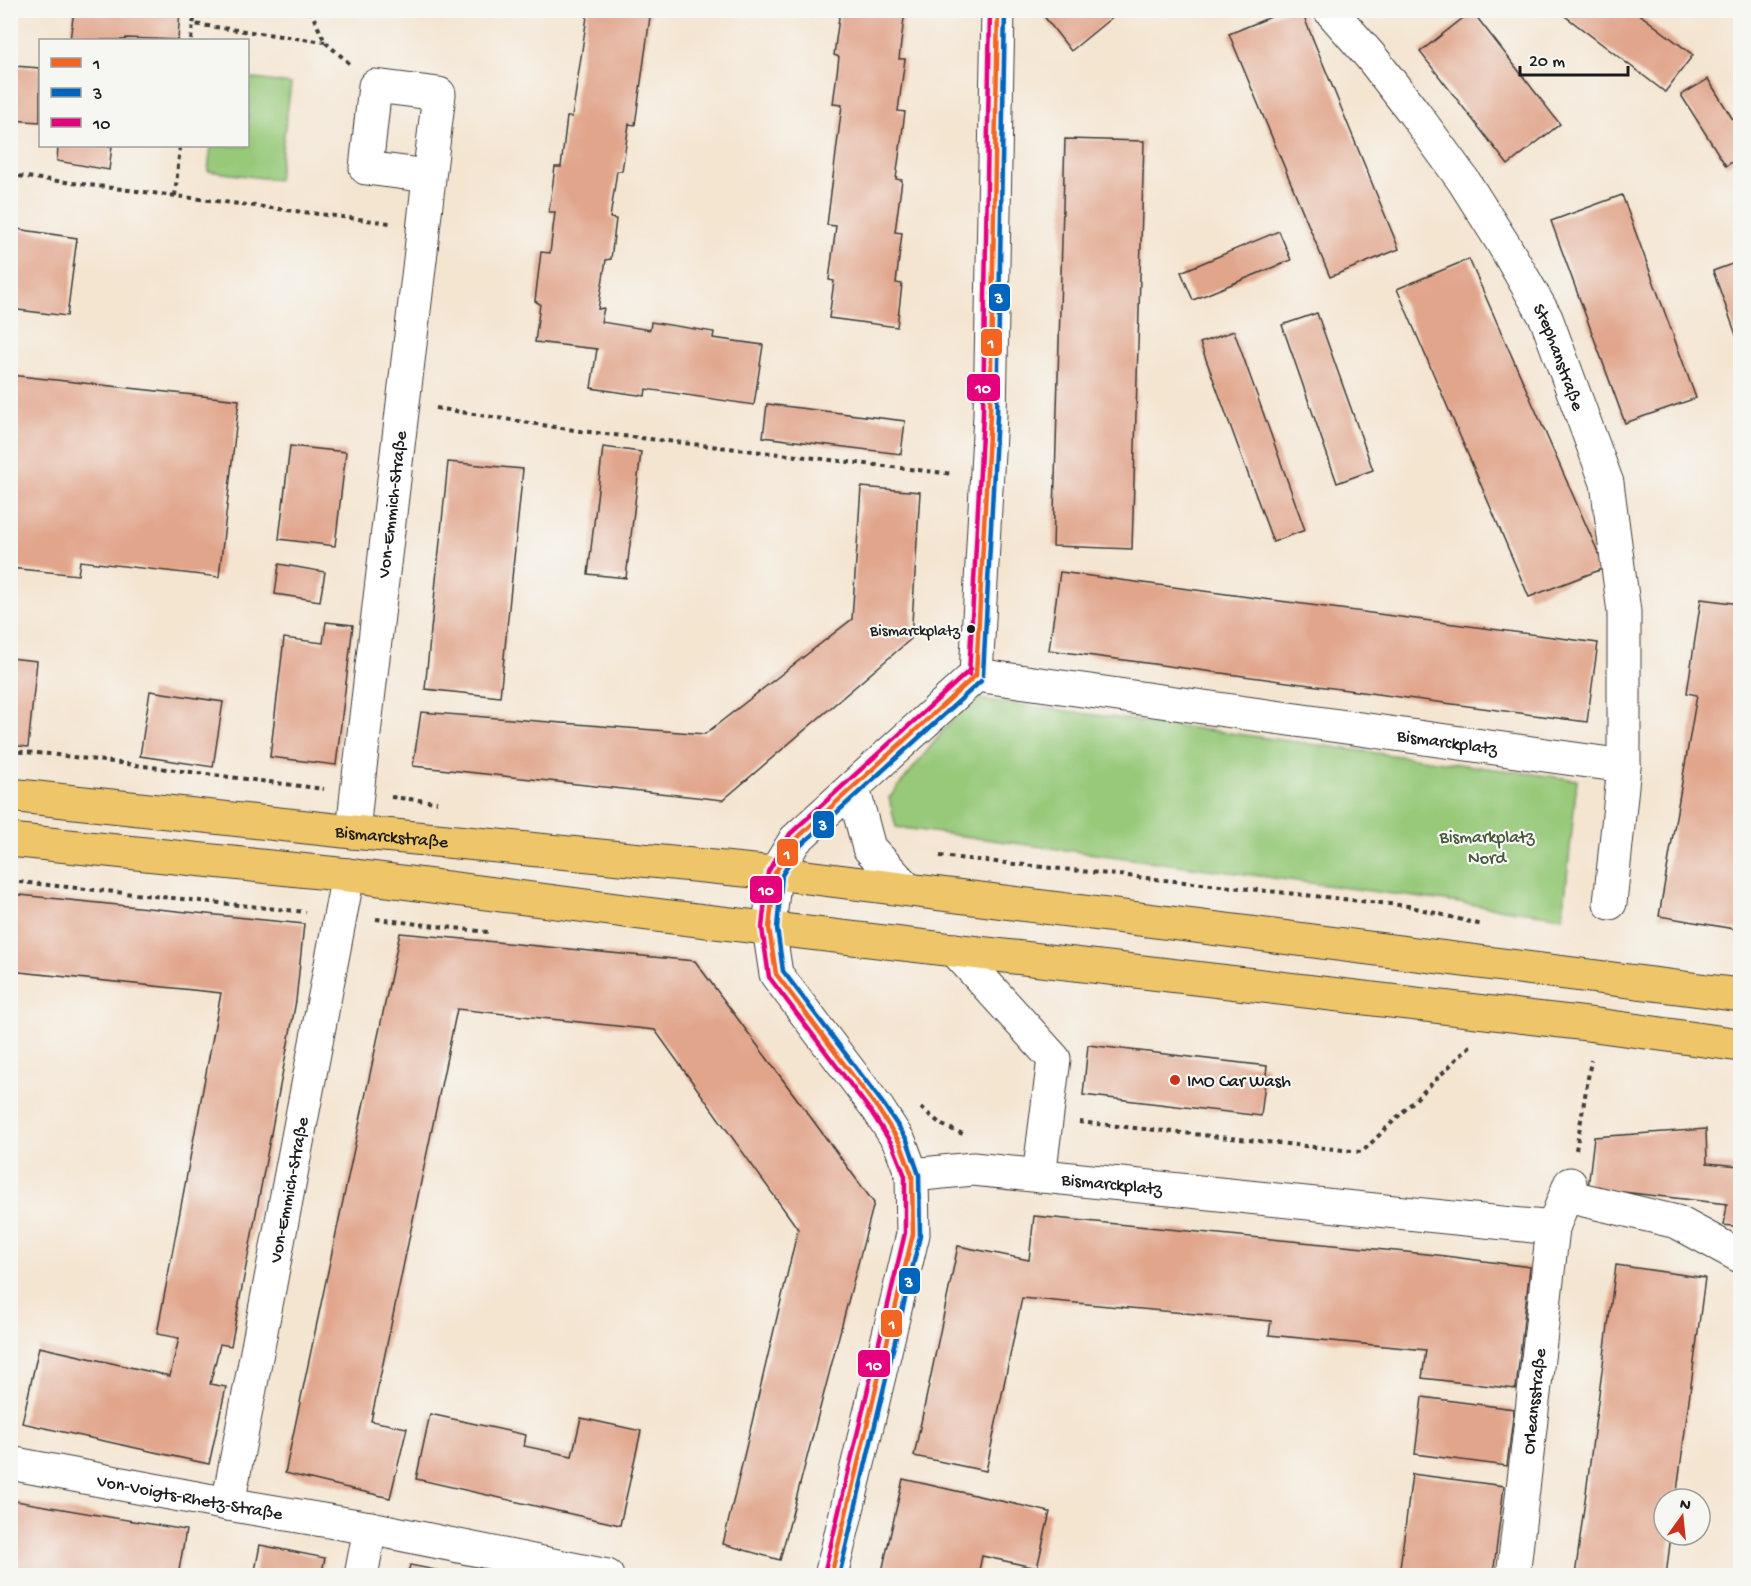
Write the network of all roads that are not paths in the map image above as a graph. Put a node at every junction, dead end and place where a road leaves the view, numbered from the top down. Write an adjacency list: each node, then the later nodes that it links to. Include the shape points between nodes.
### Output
1 (998, 10): 4 (street, via 990,415)
2 (1330, 10): 5 (street, Stephanstraße, via 1371,57 1463,180 1546,318 1607,483 1624,612)
3 (429, 176): 3 (street, Von-Emmich-Straße, via 439,94 375,86 366,168); 8 (street, Von-Emmich-Straße)
4 (976, 675): 5 (street, Bismarckplatz); 6 (street)
5 (1624, 766): 13 (street)
6 (854, 788): 10 (street, via 795,840); 12 (street, via 869,848)
7 (10, 795): 8 (main road, Bismarckstraße)
8 (353, 832): 10 (main road, Bismarckstraße)
9 (10, 840): 11 (main road)
10 (775, 873): 12 (main road); 14 (street)
11 (348, 875): 14 (main road); 23 (street, Von-Emmich-Straße)
12 (907, 889): 16 (main road)
13 (1611, 903)
14 (769, 928): 15 (main road); 18 (street, via 776,974 878,1109 900,1143)
15 (955, 950): 17 (main road, via 1594,1038); 19 (street, via 1054,1059)
16 (1740, 995)
17 (1740, 1045)
18 (912, 1175): 19 (street, Bismarckplatz, via 973,1169); 27 (street, via 913,1234)
19 (1039, 1176): 20 (street, Bismarckplatz)
20 (1553, 1228): 21 (street, via 1569,1190 1677,1222); 28 (street, Orleansstraße)
21 (1740, 1256)
22 (10, 1463): 23 (street, Von-Voigts-Rhetz-Straße)
23 (228, 1504): 24 (street, Von-Voigts-Rhetz-Straße)
24 (370, 1528): 25 (street); 26 (street, Von-Voigts-Rhetz-Straße)
25 (361, 1575)
26 (607, 1575)
27 (831, 1575)
28 (1513, 1575)

